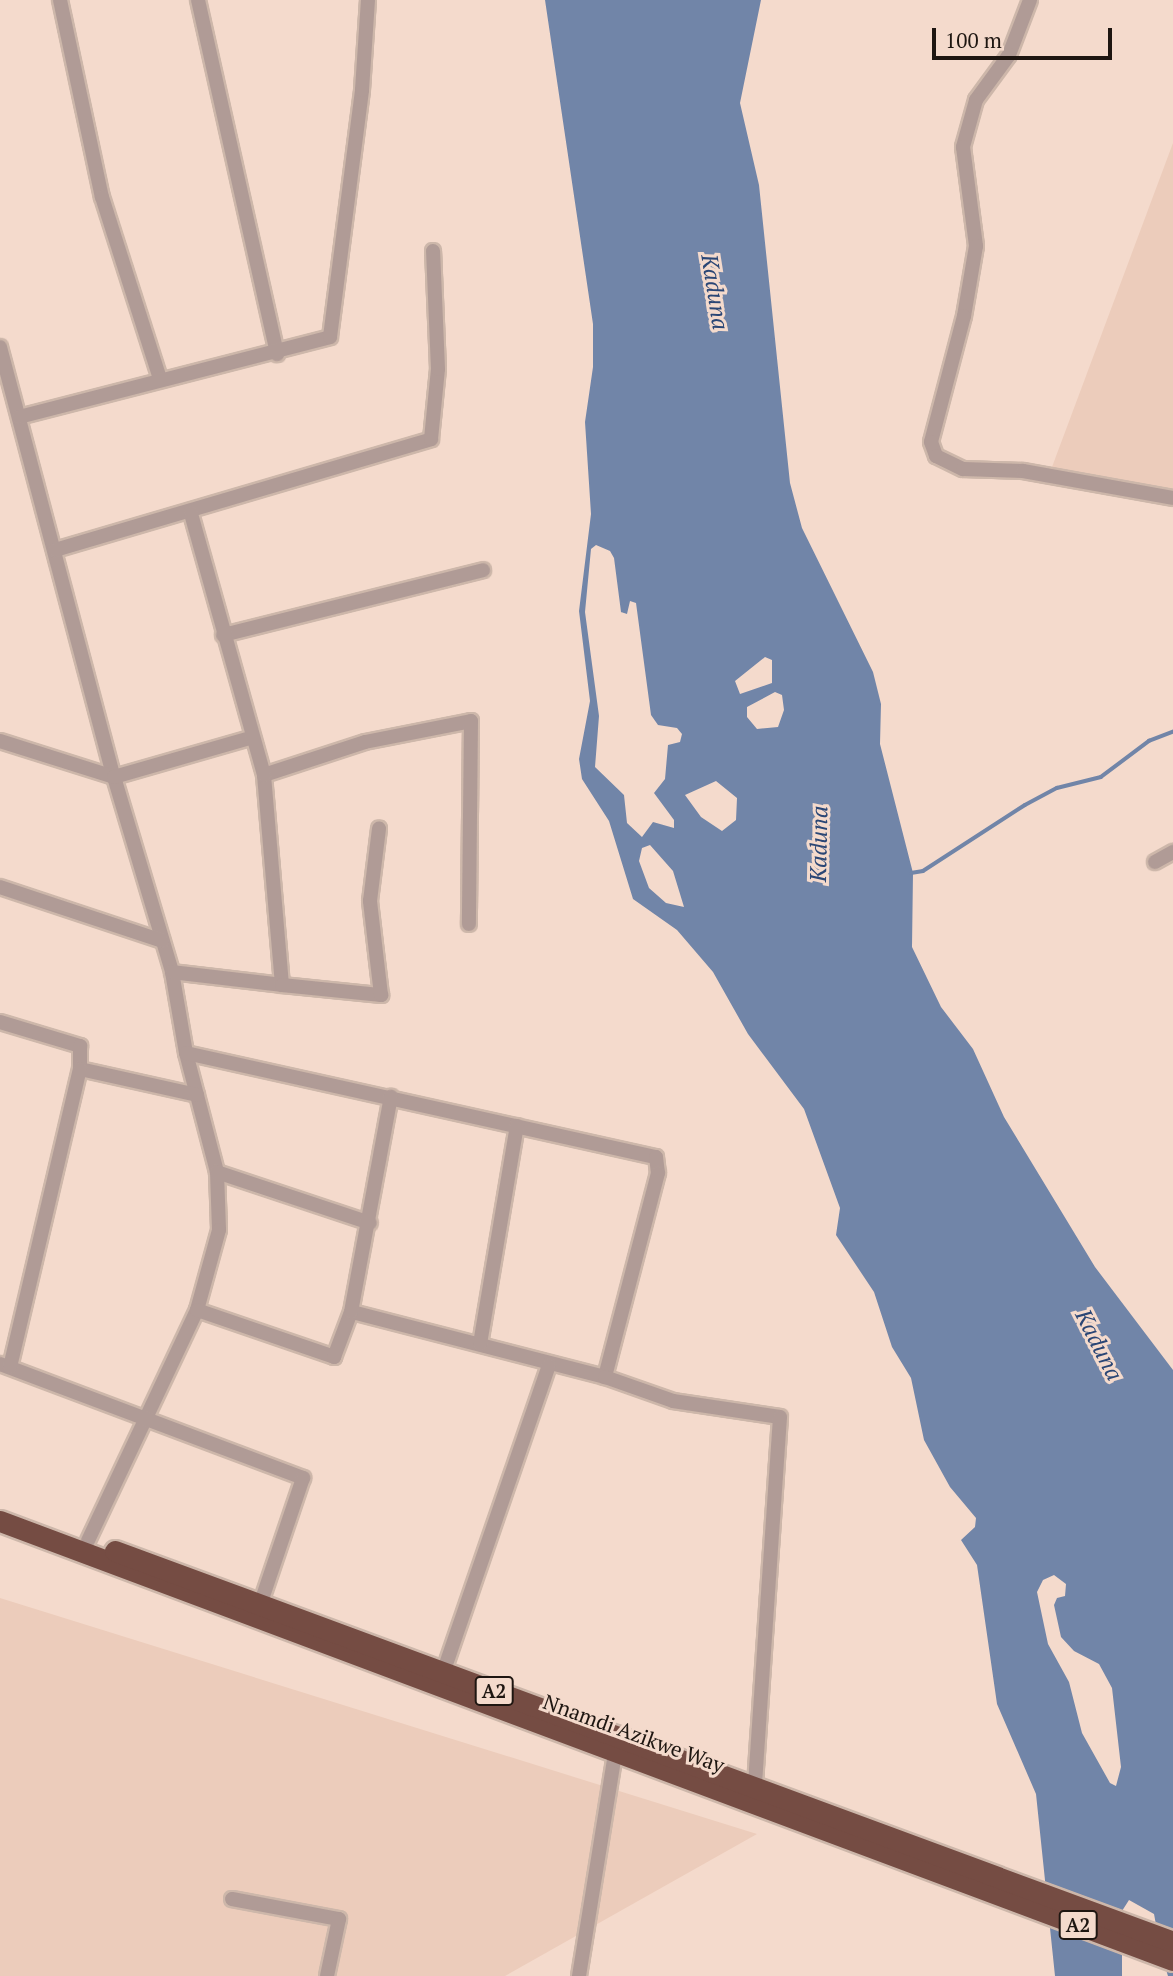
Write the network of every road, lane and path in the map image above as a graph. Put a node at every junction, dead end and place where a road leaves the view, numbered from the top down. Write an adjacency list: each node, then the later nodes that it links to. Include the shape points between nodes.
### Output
1 (60, 0): 8 (street, via 102,197)
2 (198, 0): 7 (street)
3 (368, 0): 7 (street, via 335,321 330,337)
4 (1030, 0): 10 (street, via 1009,54 976,100 963,147 976,246 964,316 931,442 936,456 962,469 1023,471)
5 (433, 251): 11 (street, via 439,369 432,439)
6 (0, 347): 9 (street)
7 (277, 354): 8 (street)
8 (160, 379): 9 (street)
9 (19, 417): 12 (street)
10 (1173, 498)
11 (191, 513): 12 (street); 14 (street)
12 (55, 550): 18 (street)
13 (483, 570): 14 (street)
14 (223, 635): 15 (street)
15 (250, 738): 17 (street); 18 (street)
16 (0, 741): 18 (street)
17 (264, 775): 23 (street, via 365,742 471,721); 26 (street)
18 (114, 777): 24 (street)
19 (379, 830): 26 (street, via 370,901 381,995)
20 (1173, 852): 21 (street)
21 (1155, 862)
22 (0, 887): 24 (street)
23 (469, 924)
24 (162, 940): 25 (street)
25 (172, 972): 26 (street); 28 (street)
26 (282, 985)
27 (0, 1022): 29 (street, via 80,1046)
28 (186, 1053): 30 (street); 31 (street)
29 (80, 1069): 30 (street); 38 (street)
30 (197, 1095): 33 (street)
31 (391, 1097): 32 (street); 34 (street)
32 (517, 1126): 37 (street); 40 (street, via 656,1157 658,1173)
33 (217, 1172): 34 (street); 35 (street, via 219,1230)
34 (370, 1223): 36 (street)
35 (197, 1310): 36 (street, via 334,1357); 41 (street)
36 (351, 1312): 37 (street)
37 (480, 1345): 39 (street)
38 (5, 1365): 41 (street)
39 (549, 1366): 40 (street); 46 (street)
40 (605, 1377): 48 (street, via 673,1401 780,1417)
41 (144, 1417): 44 (street); 45 (street, via 303,1478)
42 (0, 1508): 44 (highway, Nnamdi Azikwe Way / A2)
43 (0, 1521): 47 (highway, Nnamdi Azikwe Way / A2)
44 (88, 1541): 45 (highway, Nnamdi Azikwe Way / A2)
45 (261, 1602): 46 (highway, Nnamdi Azikwe Way / A2)
46 (443, 1673): 48 (highway, Nnamdi Azikwe Way / A2)
47 (615, 1753): 49 (highway, Nnamdi Azikwe Way / A2); 54 (street)
48 (755, 1786): 49 (highway, Nnamdi Azikwe Way / A2)
49 (986, 1881): 51 (highway, Nnamdi Azikwe Way / A2); 52 (highway, Nnamdi Azikwe Way / A2)
50 (232, 1899): 53 (street, via 339,1919)
51 (1173, 1942)
52 (1173, 1960)
53 (327, 1976)
54 (579, 1976)

